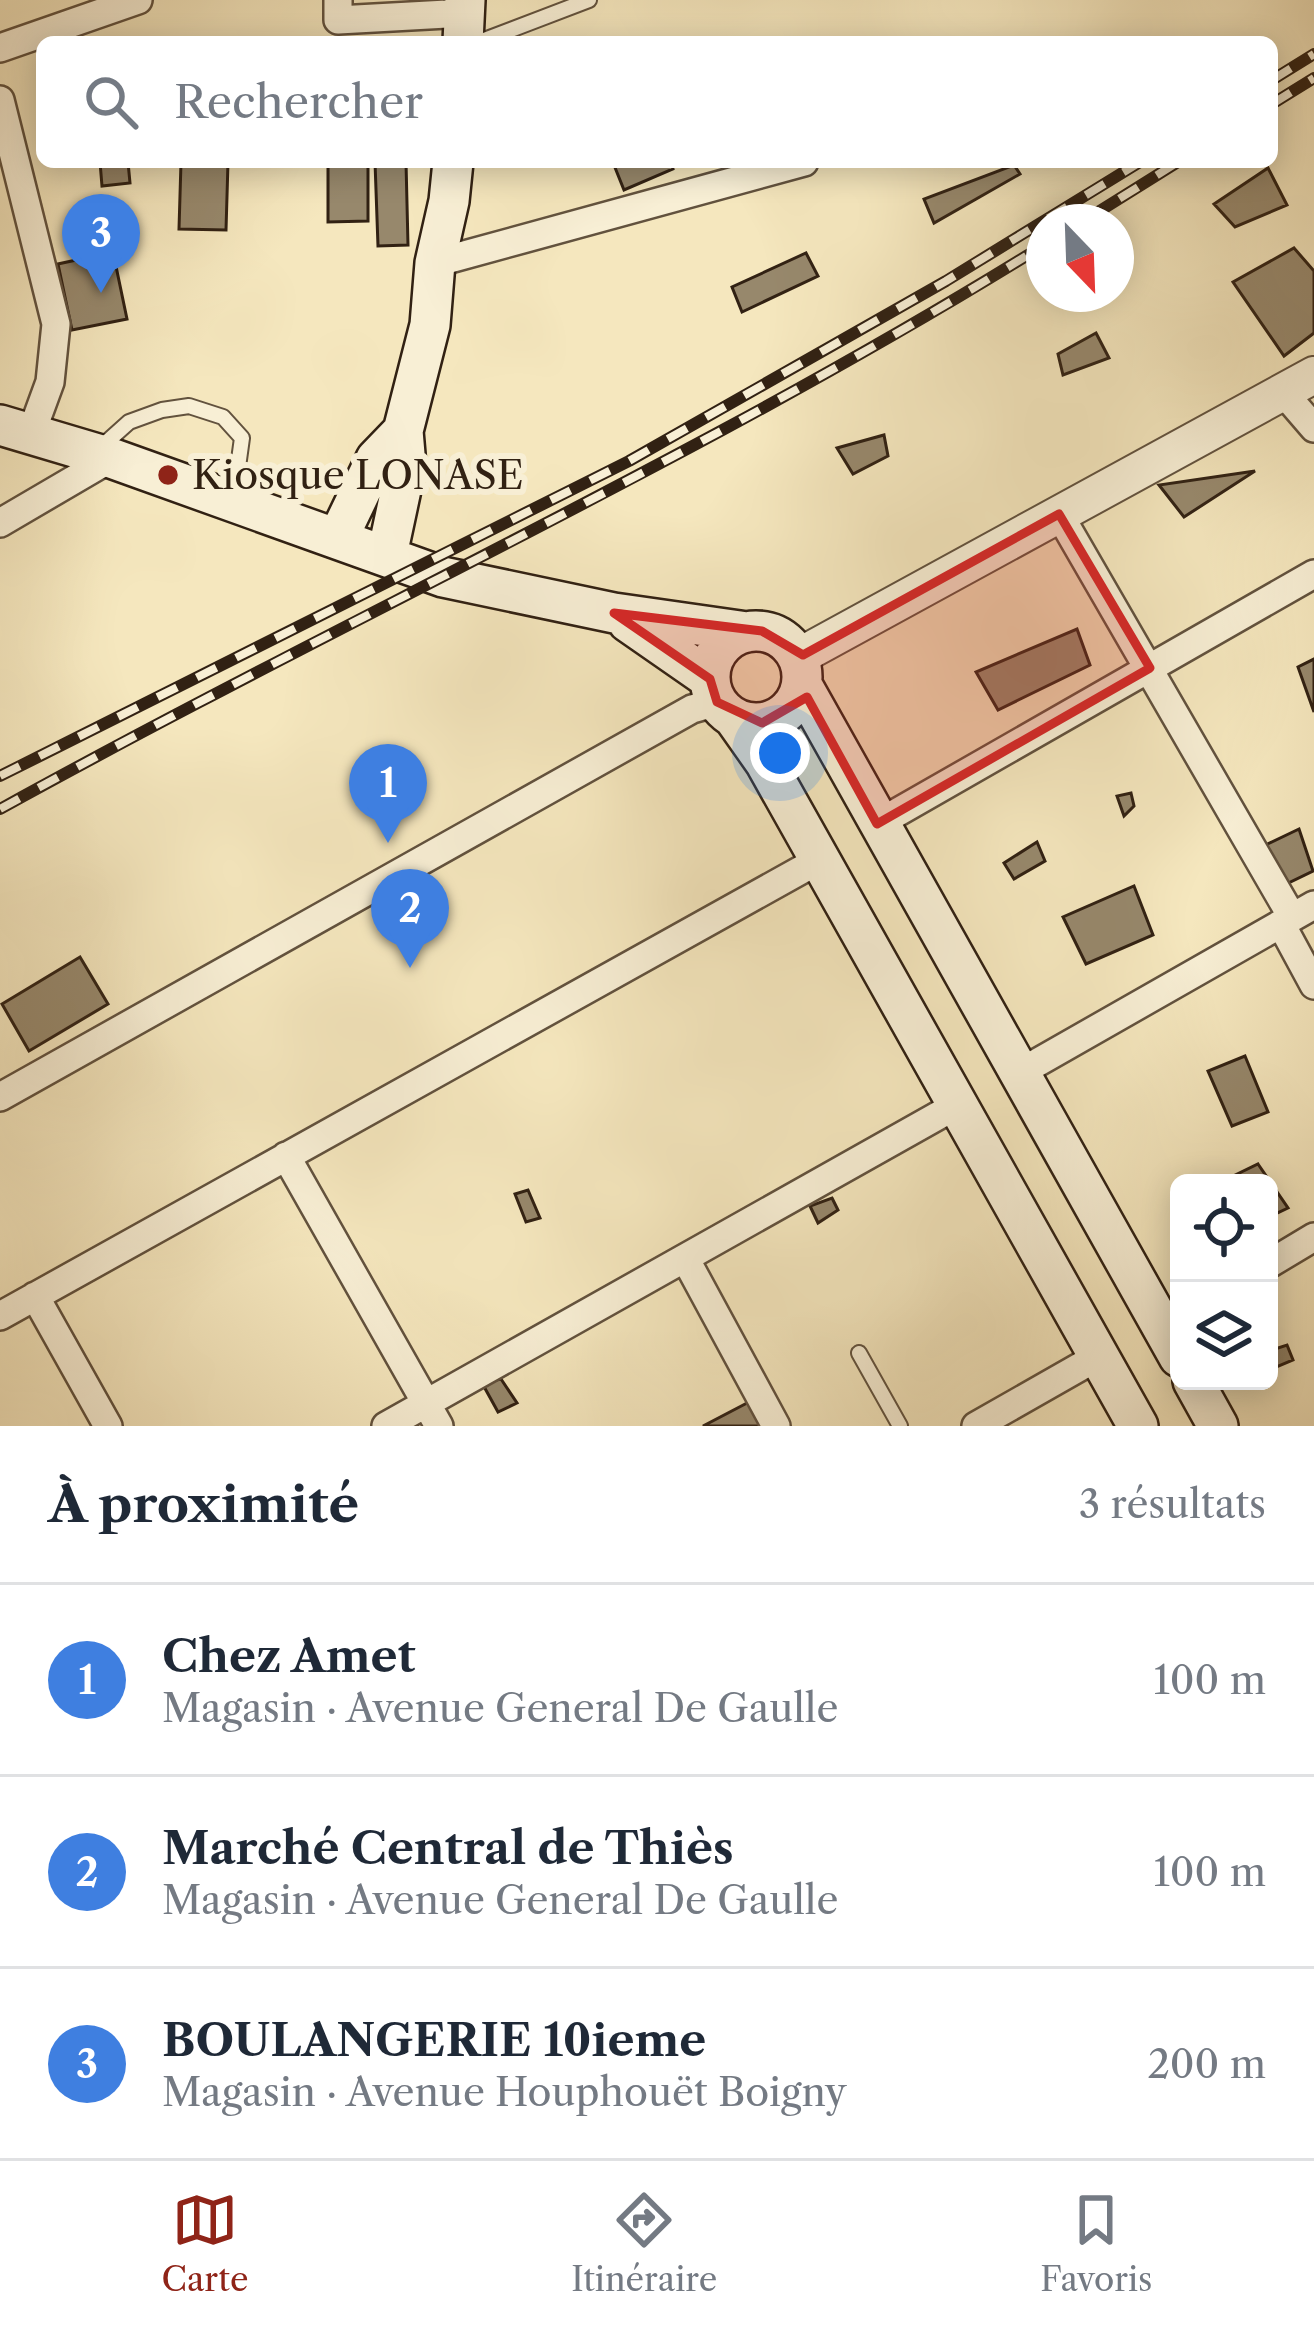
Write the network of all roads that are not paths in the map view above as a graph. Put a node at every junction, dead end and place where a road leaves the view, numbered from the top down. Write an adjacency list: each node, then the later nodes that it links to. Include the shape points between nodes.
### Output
1 (138, 0): 5 (street)
2 (338, 0): 4 (street, via 338,20)
3 (589, 0): 4 (lane)
4 (468, 24)
5 (0, 48)
6 (0, 100): 7 (street)
7 (6, 148): 13 (street, via 56,325 50,382)
8 (452, 168): 10 (main road)
9 (782, 168): 10 (street)
10 (435, 263): 14 (main road, via 430,325)
11 (1299, 384): 12 (street); 17 (street)
12 (1314, 428)
13 (16, 429): 15 (main road)
14 (403, 431): 19 (main road, via 376,459); 20 (main road, via 406,466)
15 (103, 455): 16 (main road); 16 (lane, via 129,422 162,410 189,406 223,417 242,438); 18 (street)
16 (233, 501): 19 (main road)
17 (1059, 514): 24 (street); 25 (street)
18 (0, 523)
19 (338, 538): 20 (main road)
20 (387, 555): 22 (main road, via 442,577)
21 (1314, 574): 24 (street)
22 (614, 613): 23 (main road); 26 (main road)
23 (746, 632): 25 (main road, via 776,636); 26 (main road, via 716,654)
24 (1150, 668): 27 (street); 29 (street)
25 (800, 671): 26 (main road, via 788,710 776,719 748,722); 27 (main road)
26 (720, 700): 28 (main road); 32 (street)
27 (877, 824): 31 (main road)
28 (820, 860): 33 (main road); 34 (street)
29 (1296, 915): 30 (street); 31 (street)
30 (1314, 985)
31 (1018, 1073): 40 (main road)
32 (0, 1097)
33 (957, 1105): 36 (street); 42 (main road)
34 (286, 1156): 38 (street); 44 (street)
35 (1314, 1237): 37 (street)
36 (685, 1258): 44 (street); 47 (street)
37 (1278, 1259)
38 (35, 1297): 39 (street); 45 (street)
39 (0, 1316)
40 (1170, 1329)
41 (859, 1353): 48 (lane)
42 (1099, 1356): 49 (street); 50 (main road)
43 (1197, 1390): 51 (main road)
44 (432, 1415): 46 (street)
45 (107, 1426)
46 (386, 1426)
47 (776, 1426)
48 (900, 1426)
49 (976, 1426)
50 (1138, 1426)
51 (1218, 1426)

